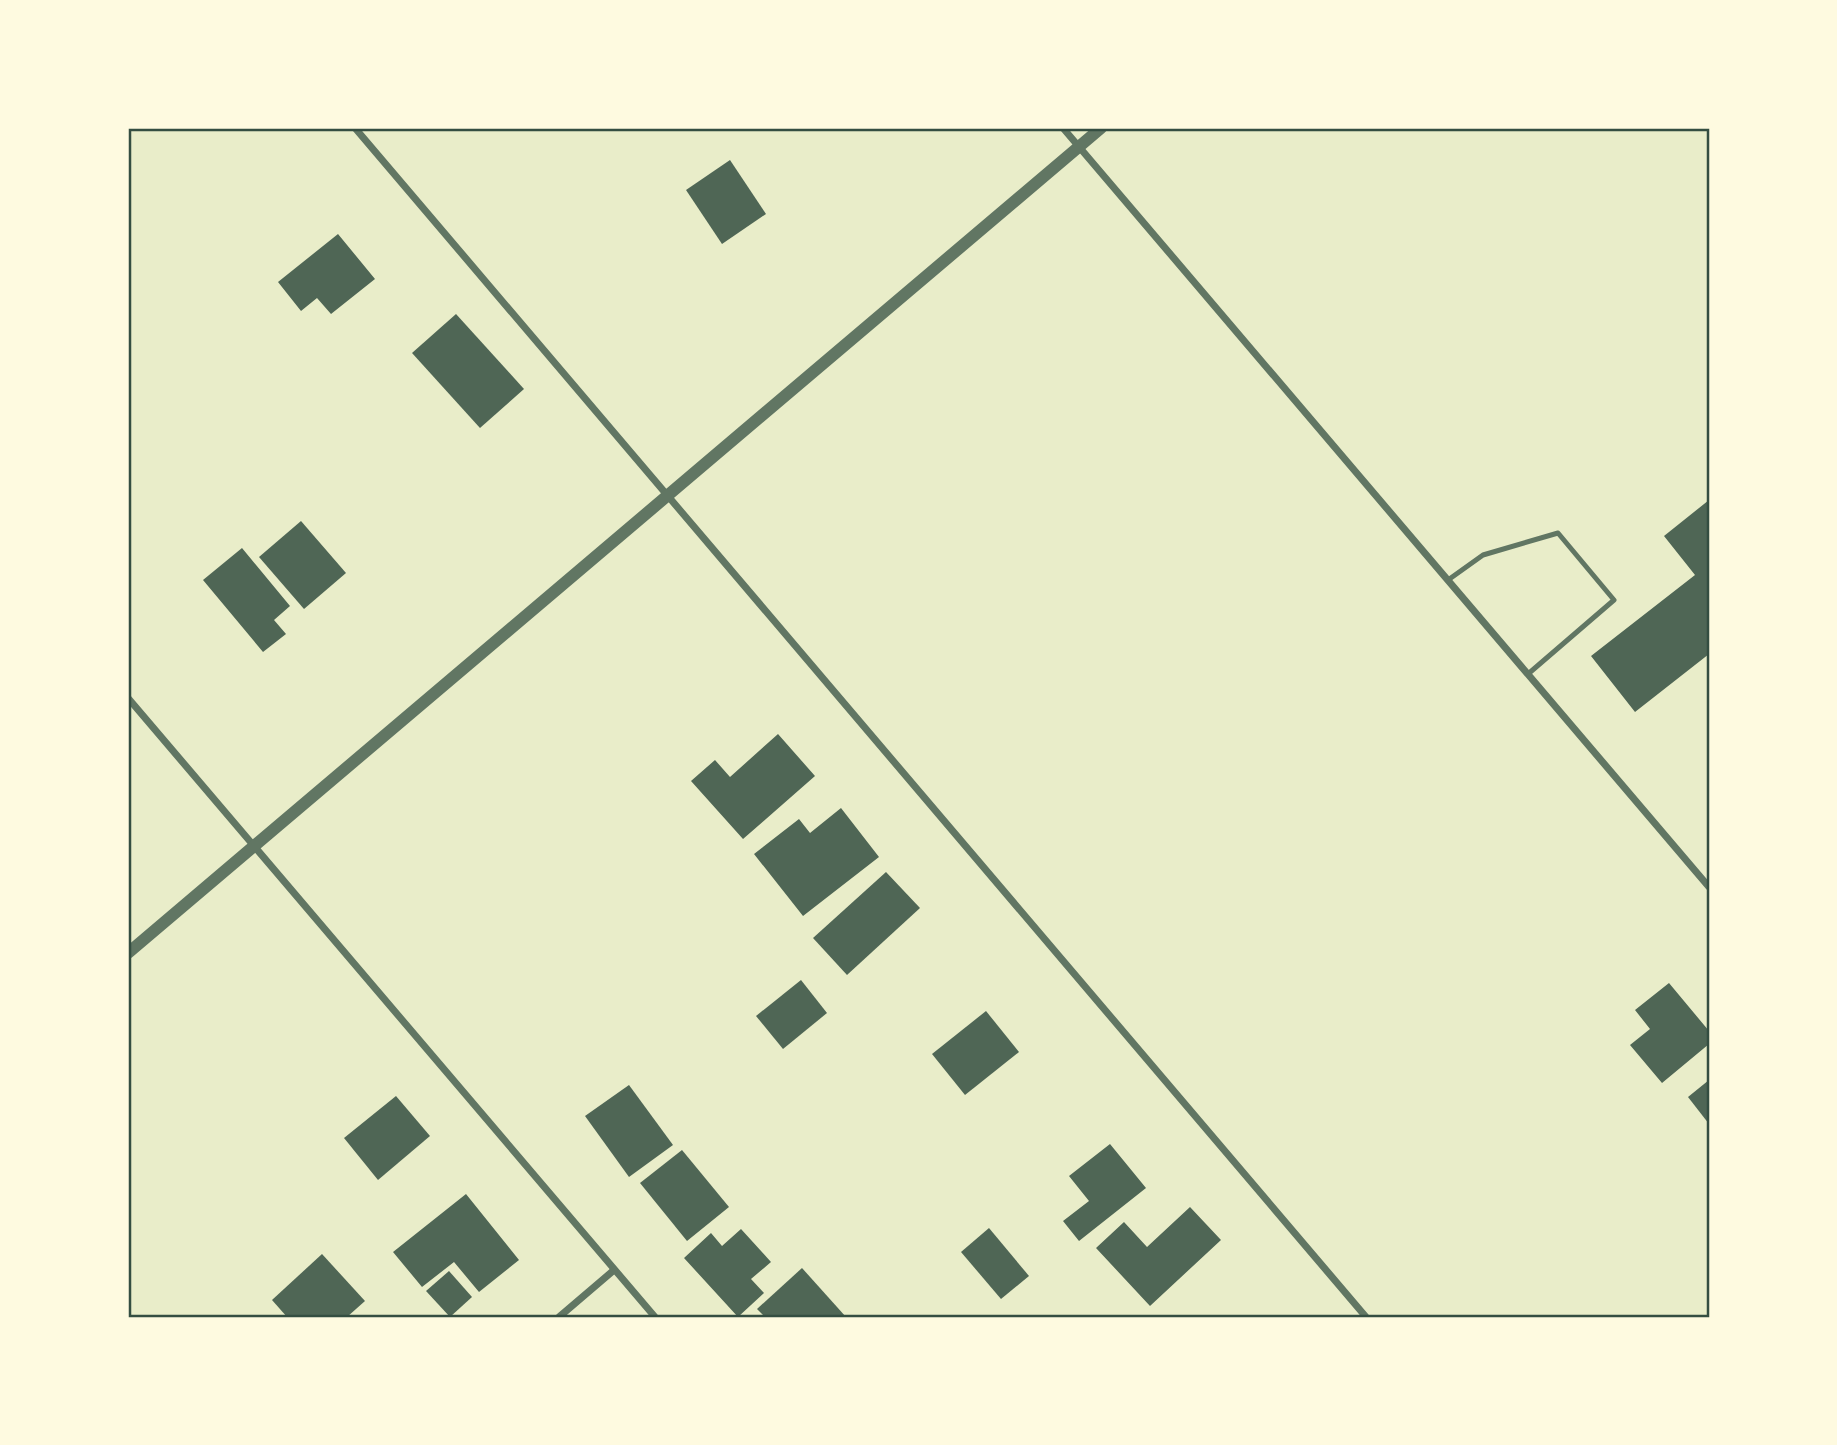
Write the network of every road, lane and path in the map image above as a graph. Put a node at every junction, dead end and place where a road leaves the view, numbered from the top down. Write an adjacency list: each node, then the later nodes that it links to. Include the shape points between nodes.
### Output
1 (355, 128): 5 (street)
2 (1063, 128): 4 (street)
3 (1101, 128): 4 (street)
4 (1079, 146): 5 (street); 6 (street)
5 (667, 495): 9 (street); 15 (street)
6 (1448, 580): 7 (street); 7 (lane, via 1483,555 1558,533 1614,600)
7 (1528, 674): 10 (street)
8 (128, 698): 9 (street)
9 (254, 846): 11 (street); 12 (street)
10 (1709, 887)
11 (128, 953)
12 (614, 1270): 13 (street); 14 (street)
13 (559, 1317)
14 (655, 1317)
15 (1366, 1317)

